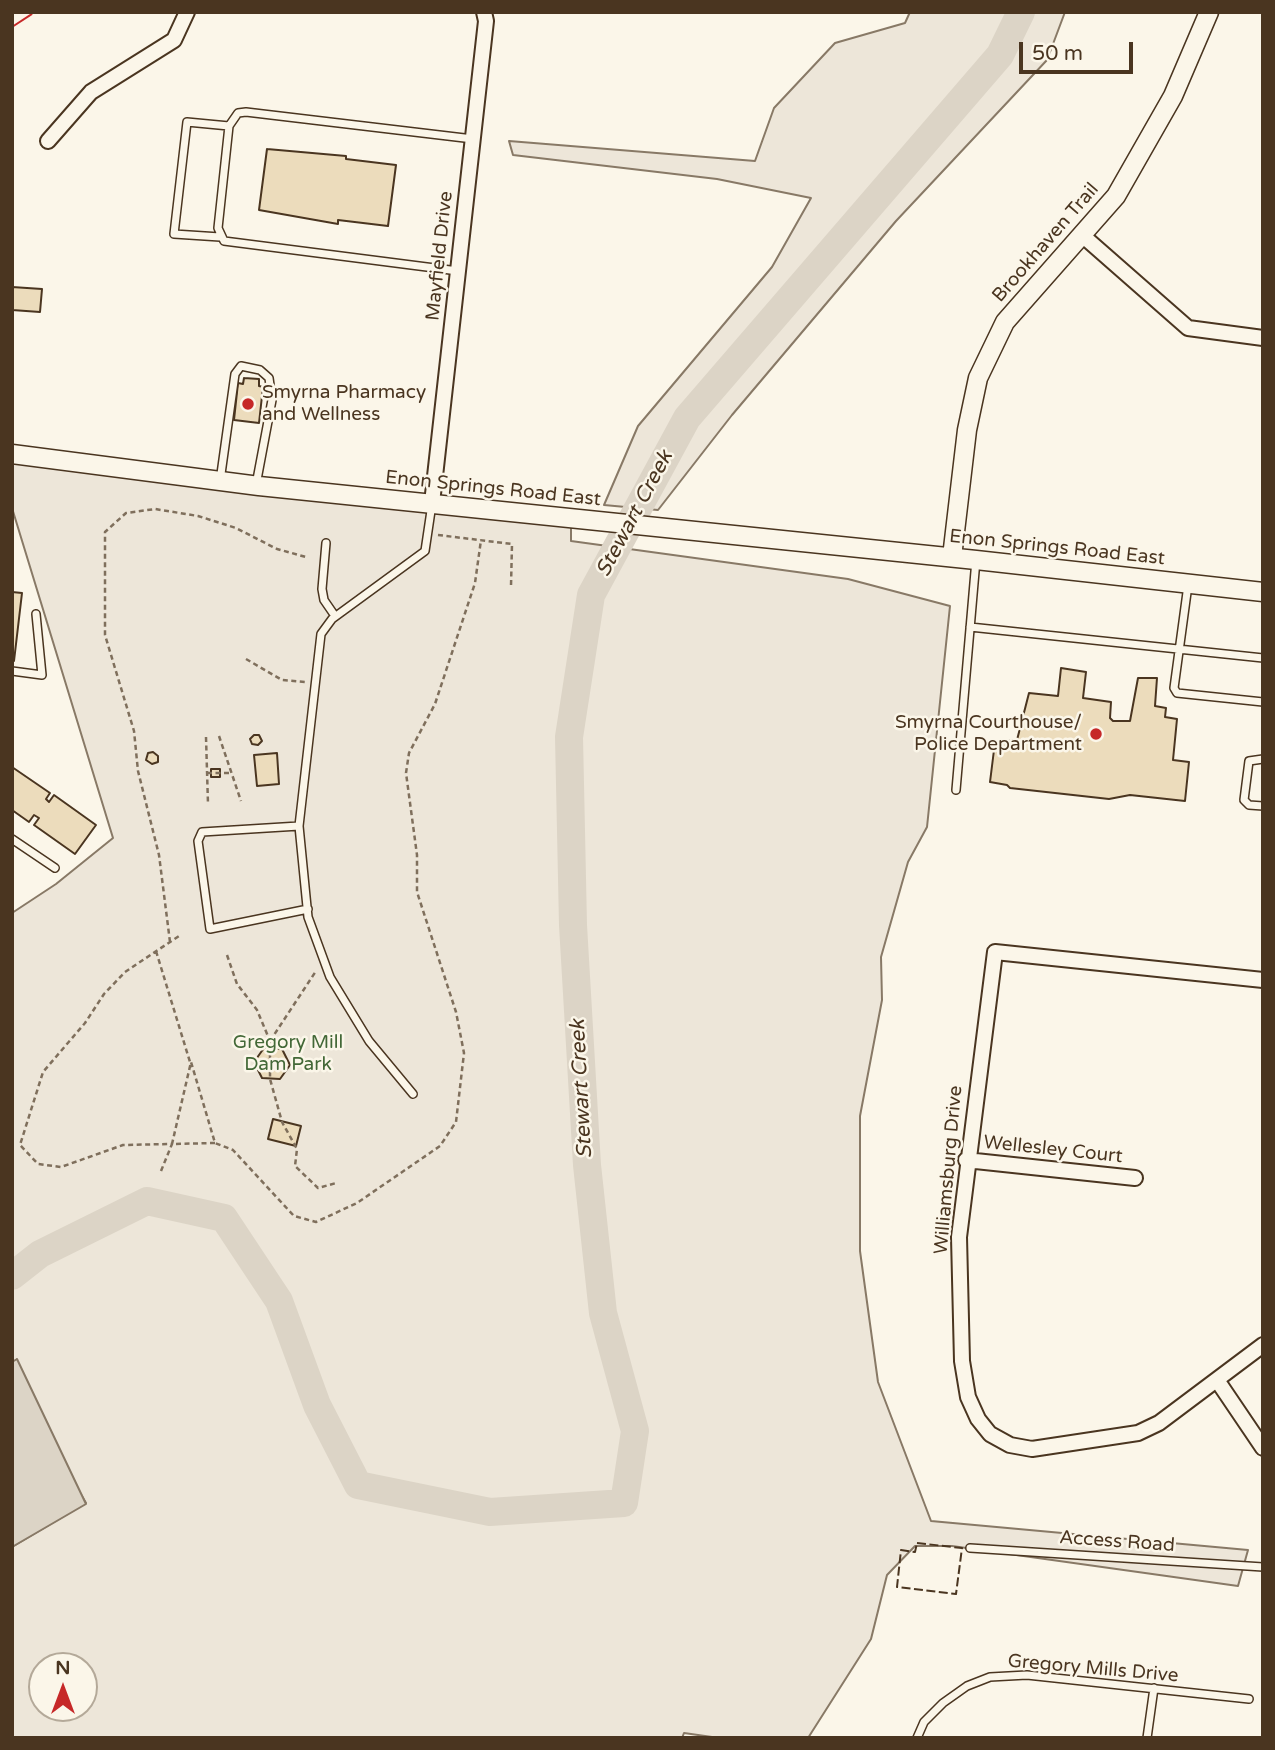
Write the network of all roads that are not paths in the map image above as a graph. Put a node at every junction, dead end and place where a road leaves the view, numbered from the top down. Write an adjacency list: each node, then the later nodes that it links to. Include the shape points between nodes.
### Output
1 (187, 12): 6 (street, via 174,40 91,92)
2 (484, 12): 5 (street, Mayfield Drive)
3 (1209, 12): 7 (street, Brookhaven Trail, via 1173,96 1116,196)
4 (229, 126): 5 (lane, via 238,113 246,112); 8 (lane); 8 (lane, via 187,122 174,234)
5 (473, 138): 9 (street, Mayfield Drive)
6 (48, 141)
7 (1082, 235): 10 (street, via 1188,328); 16 (street, Brookhaven Trail, via 1006,322 978,378)
8 (220, 237): 9 (lane, via 232,243)
9 (458, 271): 14 (street, Mayfield Drive)
10 (1263, 338)
11 (12, 454): 12 (street, Enon Springs Road East)
12 (220, 481): 13 (street, Enon Springs Road East); 13 (lane, via 235,374 241,366 260,370 269,378 272,400)
13 (256, 486): 14 (street, Enon Springs Road East)
14 (432, 503): 16 (street, Enon Springs Road East); 21 (lane, via 425,551)
15 (326, 543): 21 (lane, via 322,589)
16 (952, 557): 17 (street, Enon Springs Road East)
17 (976, 560): 18 (street, Enon Springs Road East); 22 (lane)
18 (1188, 584): 19 (street, Enon Springs Road East); 23 (lane)
19 (1263, 592)
20 (36, 614): 25 (lane, via 43,675)
21 (335, 616): 30 (lane, via 321,634)
22 (970, 627): 23 (lane); 28 (lane)
23 (1178, 649): 24 (lane); 26 (lane, via 1177,692)
24 (1263, 658)
25 (12, 671)
26 (1263, 702)
27 (1263, 759): 29 (lane, via 1249,761 1244,800)
28 (956, 790)
29 (1263, 806)
30 (299, 825): 33 (lane); 33 (lane, via 202,832 198,841 209,929)
31 (12, 839): 32 (lane)
32 (55, 868)
33 (308, 909): 35 (lane, via 330,977 369,1041)
34 (1263, 980): 36 (street, Williamsburg Drive, via 995,952)
35 (413, 1094)
36 (966, 1160): 37 (street, Wellesley Court); 39 (street, Williamsburg Drive, via 959,1237 962,1361 968,1397 990,1434 1010,1445 1032,1449 1138,1433)
37 (1135, 1178)
38 (1263, 1345): 39 (street, Williamsburg Drive)
39 (1217, 1380): 40 (street)
40 (1263, 1448)
41 (970, 1548): 42 (lane, Access Road)
42 (1263, 1567)
43 (1154, 1688): 44 (lane, Gregory Mills Drive); 45 (lane, Gregory Mills Drive, via 1027,1675 990,1677 943,1703 924,1722); 46 (lane)
44 (1249, 1699)
45 (917, 1738)
46 (1147, 1738)

